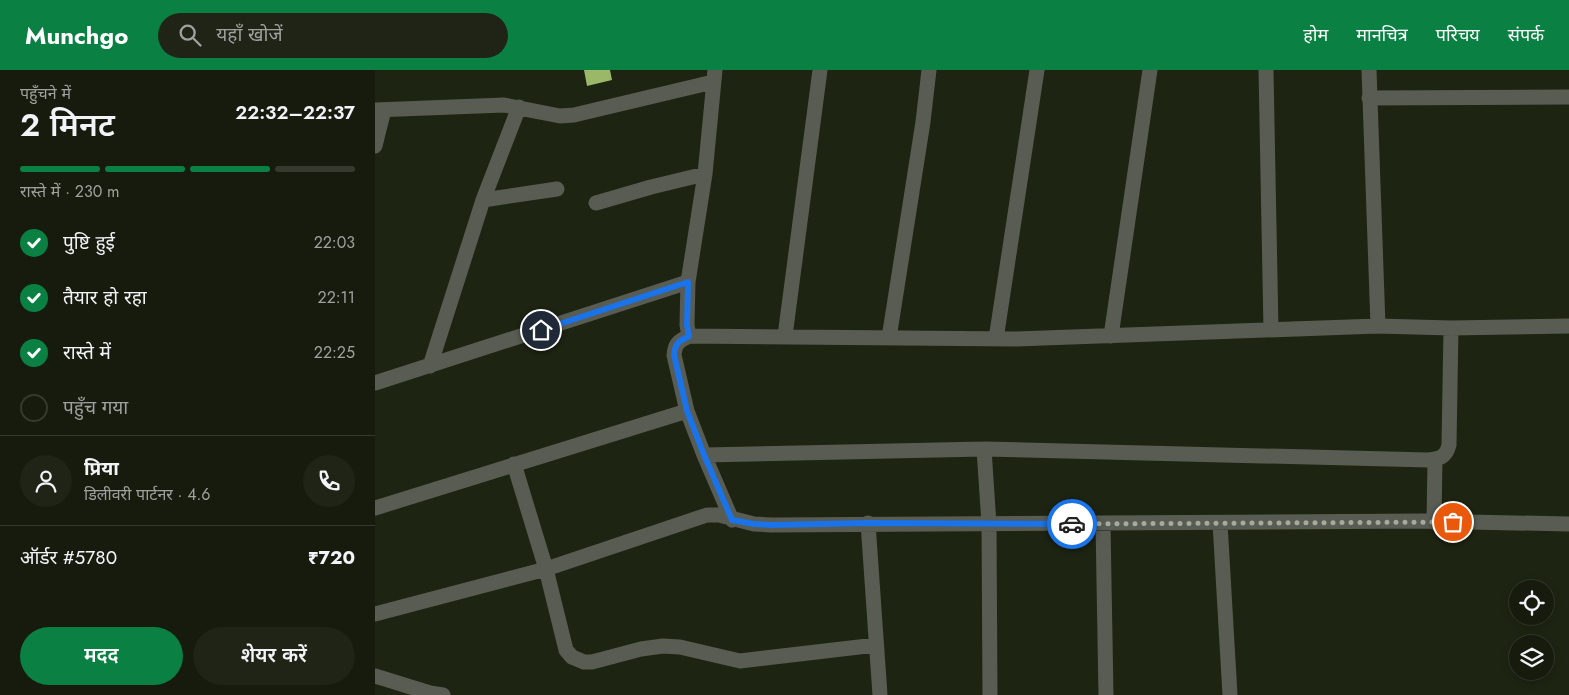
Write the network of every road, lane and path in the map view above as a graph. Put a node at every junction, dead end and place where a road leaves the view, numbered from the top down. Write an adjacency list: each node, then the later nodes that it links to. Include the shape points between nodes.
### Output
1 (820, 70): 23 (street)
2 (929, 70): 25 (street)
3 (1037, 70): 26 (street)
4 (1149, 70): 24 (street)
5 (1266, 70): 21 (street)
6 (1369, 70): 9 (street)
7 (714, 76): 10 (street, via 575,115 560,116); 13 (street)
8 (1569, 97): 9 (street)
9 (1369, 98): 18 (street)
10 (519, 108): 11 (street, via 478,105); 15 (street)
11 (380, 110): 12 (street)
12 (375, 146)
13 (705, 174): 16 (street); 17 (street)
14 (557, 189): 15 (street)
15 (483, 200): 27 (street)
16 (596, 203)
17 (688, 282): 22 (street); 27 (street)
18 (1378, 326): 20 (street); 21 (street)
19 (1569, 326): 20 (street)
20 (1451, 328): 32 (street, via 1449,445 1443,457)
21 (1271, 330): 24 (street)
22 (689, 336): 23 (street); 29 (street, via 678,341 674,355)
23 (785, 336): 25 (street)
24 (1111, 336): 26 (street)
25 (889, 338): 26 (street)
26 (996, 339)
27 (430, 366): 28 (street)
28 (375, 384)
29 (687, 411): 31 (street); 33 (street)
30 (984, 450): 31 (street); 32 (street); 39 (street)
31 (704, 455): 35 (street)
32 (1435, 459): 36 (street)
33 (514, 464): 34 (street); 42 (street)
34 (375, 508)
35 (732, 520): 37 (street, via 771,525); 42 (street, via 707,515)
36 (1434, 522): 38 (street); 41 (street)
37 (868, 523): 39 (street); 44 (street)
38 (1220, 523): 40 (street); 50 (street)
39 (989, 524): 40 (street); 48 (street)
40 (1103, 524): 49 (street)
41 (1569, 524)
42 (546, 569): 43 (street); 44 (street, via 566,650 584,662 663,646 740,661)
43 (375, 614)
44 (877, 645): 47 (street)
45 (375, 676): 46 (street)
46 (443, 695)
47 (880, 695)
48 (990, 695)
49 (1106, 695)
50 (1230, 695)

